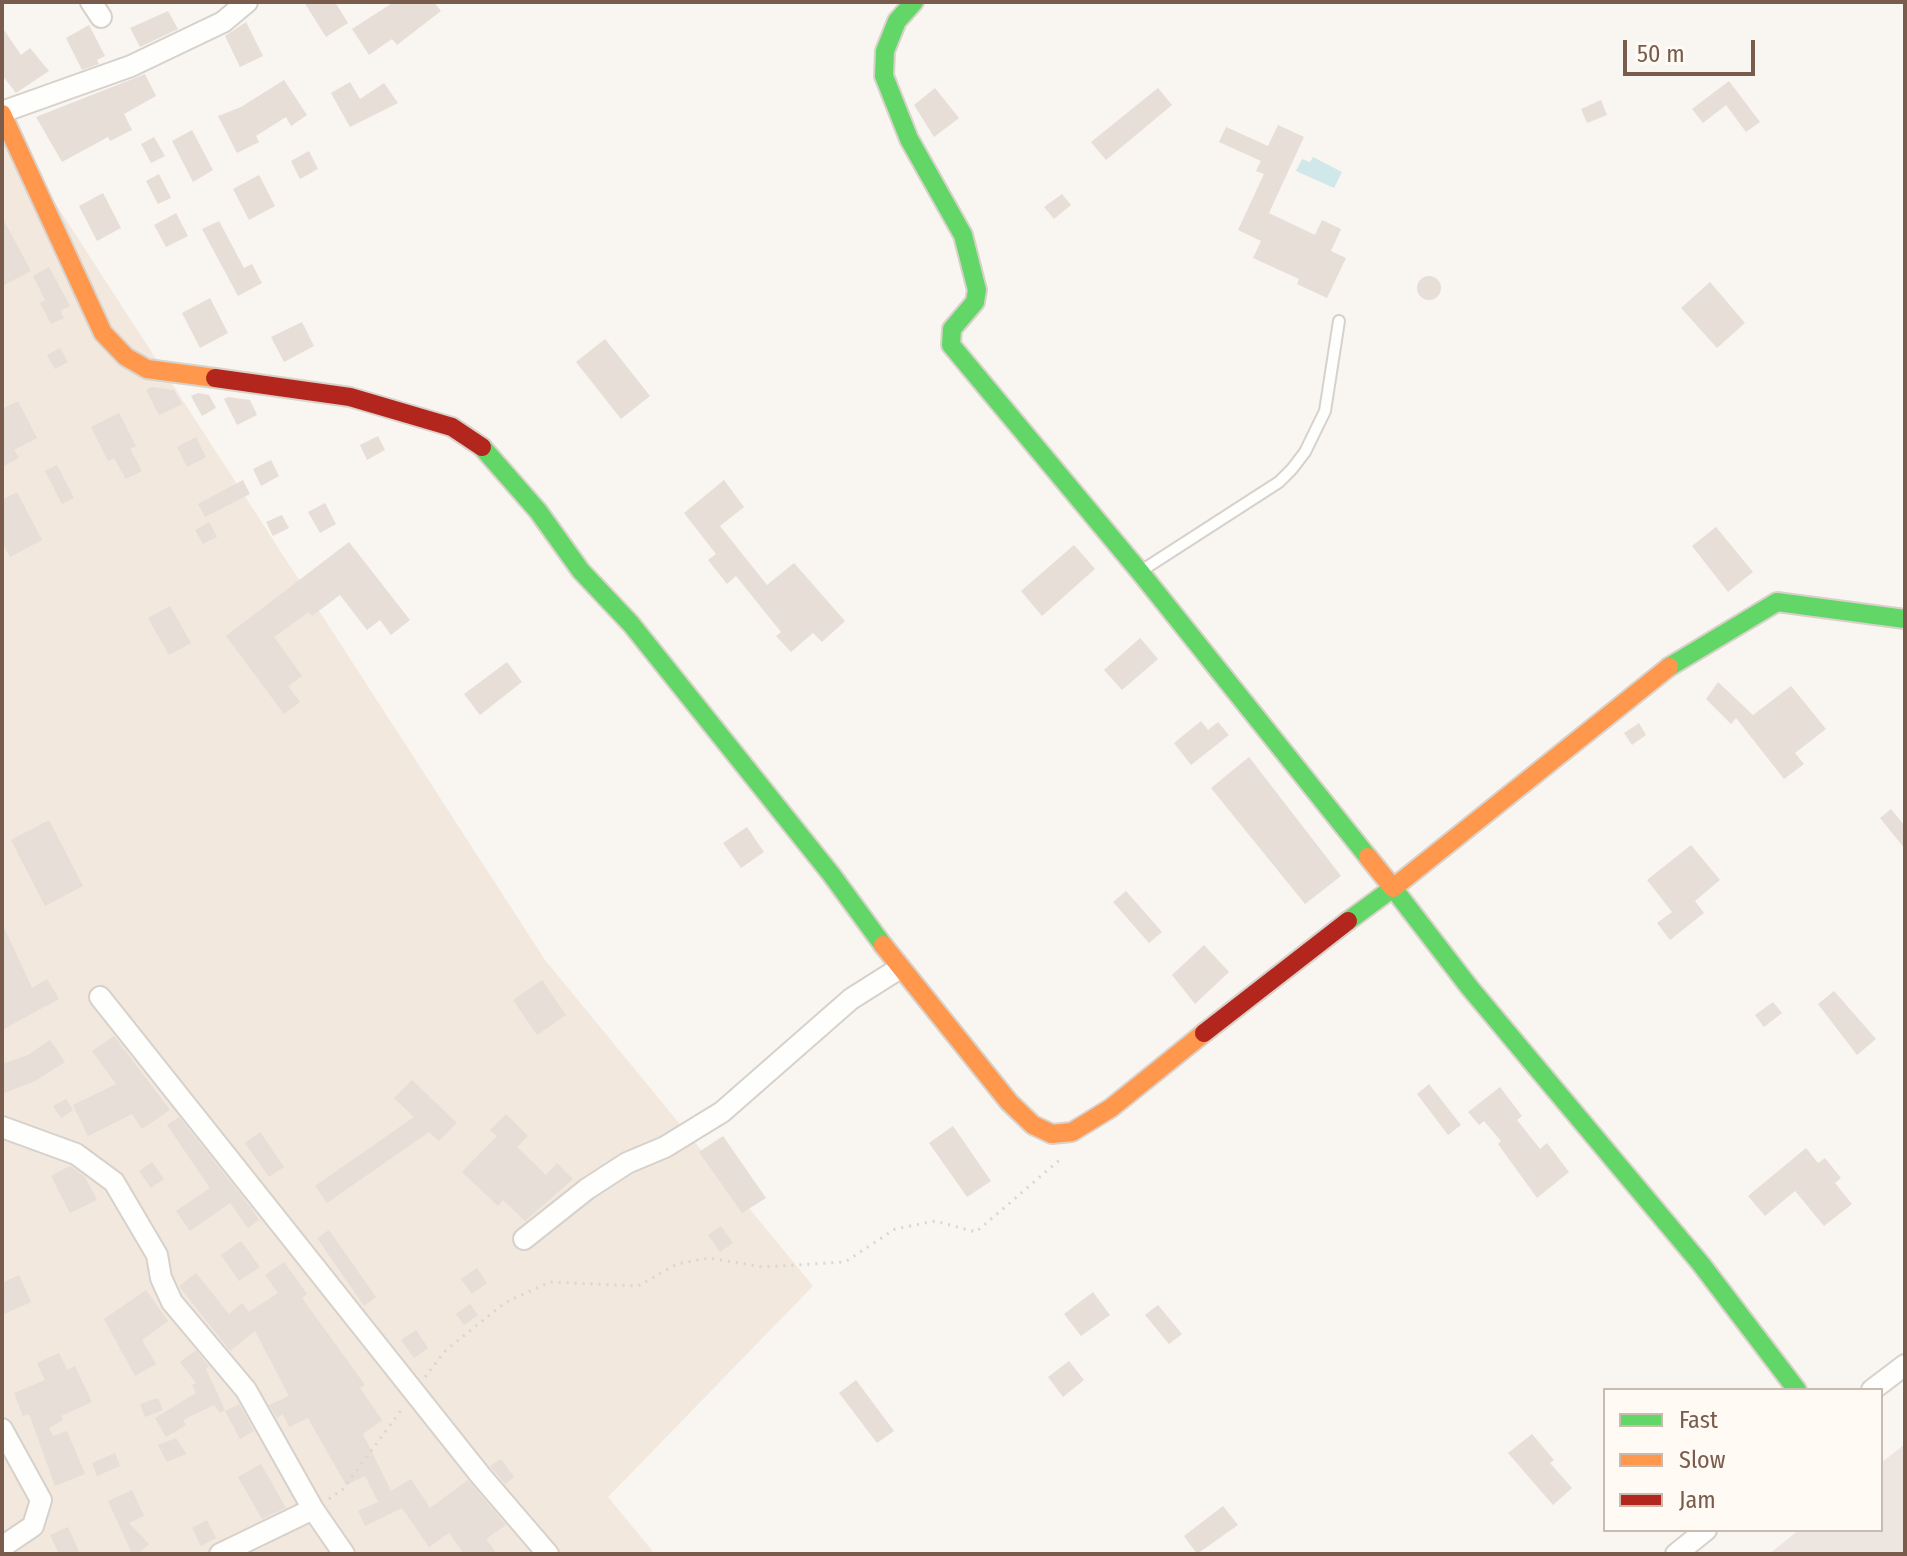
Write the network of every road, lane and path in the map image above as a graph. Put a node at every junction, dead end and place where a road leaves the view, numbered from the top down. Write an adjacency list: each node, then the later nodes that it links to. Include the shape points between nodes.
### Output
1 (247, 2): 3 (street, via 223,22 131,66)
2 (914, 2): 5 (street, via 897,21 885,51 884,76 909,139 963,235 977,290 975,302 952,329 951,345)
3 (2, 113): 8 (street, via 90,310 126,357 147,369 350,397 452,427 476,440 581,571 631,624)
4 (1339, 321): 5 (lane, via 1325,411 1292,469)
5 (1140, 572): 7 (street)
6 (1905, 619): 7 (street, via 1777,602 1662,671)
7 (1393, 888): 8 (street, via 1111,1108 1072,1132 1052,1134 1033,1125); 14 (street, via 1701,1264)
8 (900, 968): 12 (street, via 851,999 722,1112 601,1181)
9 (100, 997): 16 (street)
10 (2, 1127): 18 (street, via 76,1154 114,1182 157,1255 172,1302 246,1390)
11 (1071, 1149): 16 (path, via 976,1232 935,1221 895,1229 845,1262 763,1267 709,1258 677,1264 638,1286 550,1282 506,1302 446,1350)
12 (524, 1239)
13 (1905, 1365): 15 (street)
14 (1795, 1388)
15 (1875, 1388)
16 (416, 1390): 18 (path, via 343,1489); 23 (street)
17 (2, 1429): 20 (street, via 41,1500 33,1526)
18 (313, 1509): 21 (street); 22 (street)
19 (1704, 1532): 24 (street)
20 (2, 1547)
21 (220, 1554)
22 (344, 1554)
23 (548, 1554)
24 (1676, 1554)

